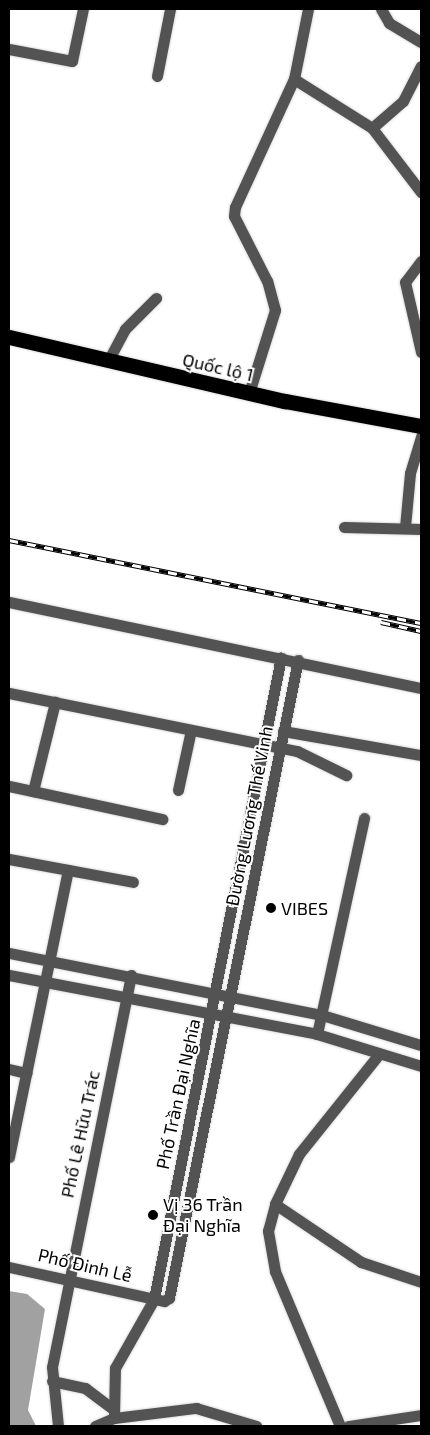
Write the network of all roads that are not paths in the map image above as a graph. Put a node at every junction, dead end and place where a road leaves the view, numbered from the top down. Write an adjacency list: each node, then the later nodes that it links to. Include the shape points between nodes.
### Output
1 (83, 9): 6 (street, via 72,61)
2 (170, 9): 8 (street)
3 (308, 9): 9 (street)
4 (381, 9): 5 (street, via 389,23)
5 (421, 42)
6 (9, 49)
7 (421, 66): 10 (street, via 403,101)
8 (157, 76)
9 (294, 79): 10 (street); 17 (street, via 235,207 234,216 267,281 276,310)
10 (372, 128): 11 (street)
11 (421, 192)
12 (421, 261): 15 (street, via 409,272 405,287)
13 (156, 298): 16 (street, via 125,329)
14 (9, 337): 16 (highway, Quốc lộ 1)
15 (421, 352)
16 (108, 361): 17 (highway, Quốc lộ 1)
17 (249, 393): 18 (highway, Quốc lộ 1)
18 (421, 426)
19 (421, 436): 21 (street, via 410,474)
20 (344, 527): 21 (street)
21 (405, 527): 22 (street)
22 (421, 530)
23 (9, 602): 24 (street)
24 (281, 657): 25 (street); 31 (street, Đường Lương Thế Vinh)
25 (298, 660): 26 (street); 30 (street, Đường Lương Thế Vinh)
26 (421, 688)
27 (9, 693): 28 (street)
28 (55, 702): 29 (street); 37 (street)
29 (191, 730): 31 (street); 36 (street)
30 (283, 731): 32 (street, Đường Lương Thế Vinh); 33 (street)
31 (264, 744): 32 (street); 43 (street, Đường Lương Thế Vinh)
32 (280, 748): 34 (street, via 304,753); 44 (street, Đường Lương Thế Vinh)
33 (421, 755)
34 (346, 775)
35 (9, 786): 37 (street)
36 (178, 790)
37 (33, 791): 39 (street)
38 (364, 818): 54 (street)
39 (162, 819)
40 (9, 860): 41 (street)
41 (68, 870): 42 (street); 46 (street)
42 (133, 882)
43 (233, 900): 44 (street); 50 (street, Đường Lương Thế Vinh)
44 (250, 903): 51 (street, Đường Lương Thế Vinh)
45 (9, 953): 46 (street)
46 (49, 961): 48 (street); 49 (street)
47 (9, 975): 49 (street)
48 (131, 975): 50 (street); 52 (street, Phố Lê Hữu Trác)
49 (45, 981): 52 (street); 63 (street)
50 (217, 993): 51 (street); 53 (street, Đường Lương Thế Vinh)
51 (234, 996): 54 (street); 55 (street, Đường Lương Thế Vinh)
52 (128, 997): 53 (street); 67 (street, Phố Lê Hữu Trác)
53 (213, 1013): 55 (street); 70 (street, Phố Trần Đại Nghĩa)
54 (322, 1015): 56 (street); 57 (street)
55 (230, 1016): 56 (street); 69 (street, Phố Trần Đại Nghĩa)
56 (316, 1034): 59 (street)
57 (399, 1038): 58 (street); 60 (street)
58 (421, 1045)
59 (379, 1054): 60 (street); 65 (street, via 299,1154)
60 (392, 1058): 61 (street)
61 (421, 1066)
62 (9, 1069): 63 (street)
63 (27, 1073): 64 (street)
64 (9, 1157)
65 (275, 1204): 68 (street, via 361,1262); 77 (street, via 268,1249 298,1332)
66 (9, 1267): 67 (street, Phố Đinh Lễ)
67 (67, 1278): 70 (street, Phố Đinh Lễ); 71 (street, Phố Lê Hữu Trác)
68 (421, 1282)
69 (169, 1298): 70 (street, Phố Đinh Lễ)
70 (154, 1299): 72 (street, Phố Trần Đại Nghĩa, via 115,1368)
71 (52, 1381): 72 (street, via 85,1388); 74 (street, Phố Lê Hữu Trác)
72 (114, 1414): 75 (street); 76 (street, via 196,1408)
73 (421, 1415): 78 (street)
74 (58, 1426)
75 (95, 1426)
76 (256, 1426)
77 (340, 1426)
78 (348, 1426)

